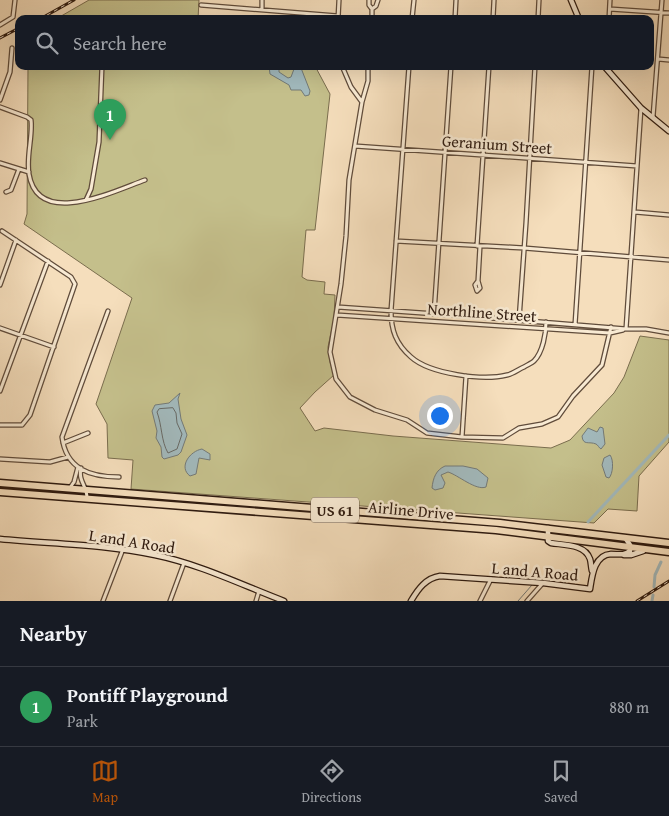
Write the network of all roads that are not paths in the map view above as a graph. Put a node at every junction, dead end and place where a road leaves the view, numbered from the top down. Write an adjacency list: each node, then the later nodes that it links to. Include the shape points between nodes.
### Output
1 (15, 0): 28 (street, via 14,15)
2 (262, 0): 14 (street)
3 (340, 0): 20 (street)
4 (368, 0): 15 (street)
5 (378, 0): 15 (street)
6 (414, 0): 22 (street)
7 (456, 0): 23 (street)
8 (494, 0): 24 (street)
9 (538, 0): 25 (street)
10 (571, 0): 26 (street)
11 (610, 0): 16 (street)
12 (662, 0): 17 (street)
13 (201, 5): 14 (street)
14 (262, 8): 19 (street)
15 (372, 9): 21 (street)
16 (610, 9): 17 (street); 27 (street)
17 (661, 13): 18 (street); 30 (street)
18 (669, 13)
19 (321, 15)
20 (338, 15)
21 (372, 15)
22 (412, 15)
23 (455, 15)
24 (493, 15)
25 (538, 15)
26 (577, 15)
27 (609, 15)
28 (0, 25)
29 (12, 48): 41 (street, via 10,72)
30 (658, 59): 31 (street); 45 (street)
31 (669, 60)
32 (102, 70): 59 (street, via 99,142)
33 (344, 70): 42 (street)
34 (368, 70): 42 (street)
35 (409, 70): 48 (street)
36 (451, 70): 49 (street)
37 (489, 70): 50 (street)
38 (535, 70): 51 (street)
39 (592, 70): 53 (street)
40 (608, 70): 44 (street)
41 (0, 100)
42 (362, 102): 47 (street)
43 (0, 107): 56 (street, via 31,121)
44 (641, 108): 45 (street); 54 (street)
45 (653, 117): 46 (street)
46 (669, 131)
47 (355, 146): 48 (street, Geranium Street); 74 (street)
48 (404, 149): 49 (street, Geranium Street); 64 (street)
49 (445, 152): 50 (street, Geranium Street); 65 (street)
50 (484, 155): 51 (street, Geranium Street); 66 (street)
51 (529, 159): 53 (street, Geranium Street); 67 (street)
52 (0, 162): 55 (street)
53 (585, 163): 54 (street, Geranium Street); 68 (street)
54 (637, 166): 60 (street)
55 (18, 169): 56 (street); 58 (street, via 11,190)
56 (29, 172): 59 (street, via 36,191 46,200 69,204)
57 (145, 180): 59 (street)
58 (6, 192)
59 (86, 200)
60 (635, 212): 61 (street); 69 (street)
61 (669, 215)
62 (2, 231): 63 (street)
63 (16, 240): 71 (street); 73 (street)
64 (396, 241): 65 (street); 75 (street)
65 (440, 244): 66 (street); 77 (street)
66 (479, 246): 67 (street); 72 (street)
67 (524, 248): 68 (street); 80 (street)
68 (579, 252): 69 (street); 82 (street)
69 (630, 256): 70 (street); 86 (street)
70 (669, 260)
71 (48, 261): 89 (street); 90 (street, via 71,277 75,284)
72 (478, 281)
73 (0, 285)
74 (338, 307): 75 (street, Northline Street); 78 (street)
75 (391, 310): 77 (street, Northline Street); 79 (street)
76 (108, 311): 96 (street, via 63,432)
77 (434, 314): 80 (street, Northline Street)
78 (337, 315): 79 (street, Northline Street); 95 (street, via 330,352 336,379 350,397 375,410 407,420 427,433)
79 (391, 318): 85 (street, Northline Street); 91 (street, via 395,338 412,359)
80 (519, 320): 81 (street, Northline Street)
81 (546, 322): 82 (street, Northline Street); 85 (street)
82 (575, 325): 83 (street, Northline Street)
83 (610, 327): 86 (street, Northline Street); 87 (street)
84 (0, 328): 89 (street)
85 (546, 329): 87 (street, Northline Street); 91 (street, via 545,339 534,361 508,375)
86 (626, 330): 87 (street, Northline Street); 88 (street, Northline Street)
87 (610, 333): 95 (street, via 602,365 558,417 519,428 503,438)
88 (669, 333)
89 (21, 335): 90 (street); 92 (street)
90 (54, 347): 93 (street, via 27,421 22,425)
91 (466, 376): 95 (street)
92 (0, 391)
93 (0, 425)
94 (88, 433): 96 (street)
95 (462, 437)
96 (63, 443): 97 (street)
97 (68, 457): 98 (street, via 50,462); 99 (street)
98 (0, 459)
99 (80, 468): 100 (street, via 98,476); 102 (street); 103 (street, via 80,481)
100 (119, 477)
101 (0, 483): 102 (highway, Airline Drive / US 61)
102 (68, 489): 103 (highway, Airline Drive / US 61)
103 (87, 491): 105 (highway, Airline Drive / US 61); 106 (street)
104 (0, 492): 106 (highway, Airline Drive / US 61)
105 (143, 495): 107 (highway, Airline Drive / US 61); 108 (highway)
106 (87, 499): 108 (highway, Airline Drive / US 61)
107 (213, 500): 109 (highway); 110 (highway, Airline Drive / US 61)
108 (143, 504): 109 (highway, Airline Drive / US 61)
109 (213, 509): 111 (highway, Airline Drive / US 61)
110 (364, 512): 111 (highway); 112 (highway, Airline Drive / US 61)
111 (364, 520): 113 (highway, Airline Drive / US 61)
112 (548, 528): 113 (street); 114 (highway, Airline Drive / US 61)
113 (547, 536): 117 (highway, Airline Drive / US 61); 123 (street, via 551,543 582,549 590,558)
114 (624, 537): 116 (highway, Airline Drive / US 61); 117 (street)
115 (0, 540): 118 (street, L and A Road)
116 (669, 543)
117 (630, 547): 119 (highway, Airline Drive / US 61); 121 (street, via 630,551)
118 (123, 549): 122 (street, L and A Road); 127 (street)
119 (652, 550): 120 (highway, Airline Drive / US 61); 121 (street)
120 (669, 552)
121 (623, 555): 123 (street, via 608,554)
122 (184, 563): 126 (street, L and A Road); 128 (street)
123 (592, 572): 125 (street, L and A Road, via 590,589)
124 (491, 579): 125 (street, L and A Road); 131 (street, L and A Road, via 433,577); 132 (street)
125 (543, 583): 133 (street)
126 (259, 591): 129 (street); 130 (street, L and A Road)
127 (103, 601)
128 (170, 601)
129 (256, 601)
130 (284, 601)
131 (411, 601)
132 (480, 601)
133 (526, 601)

